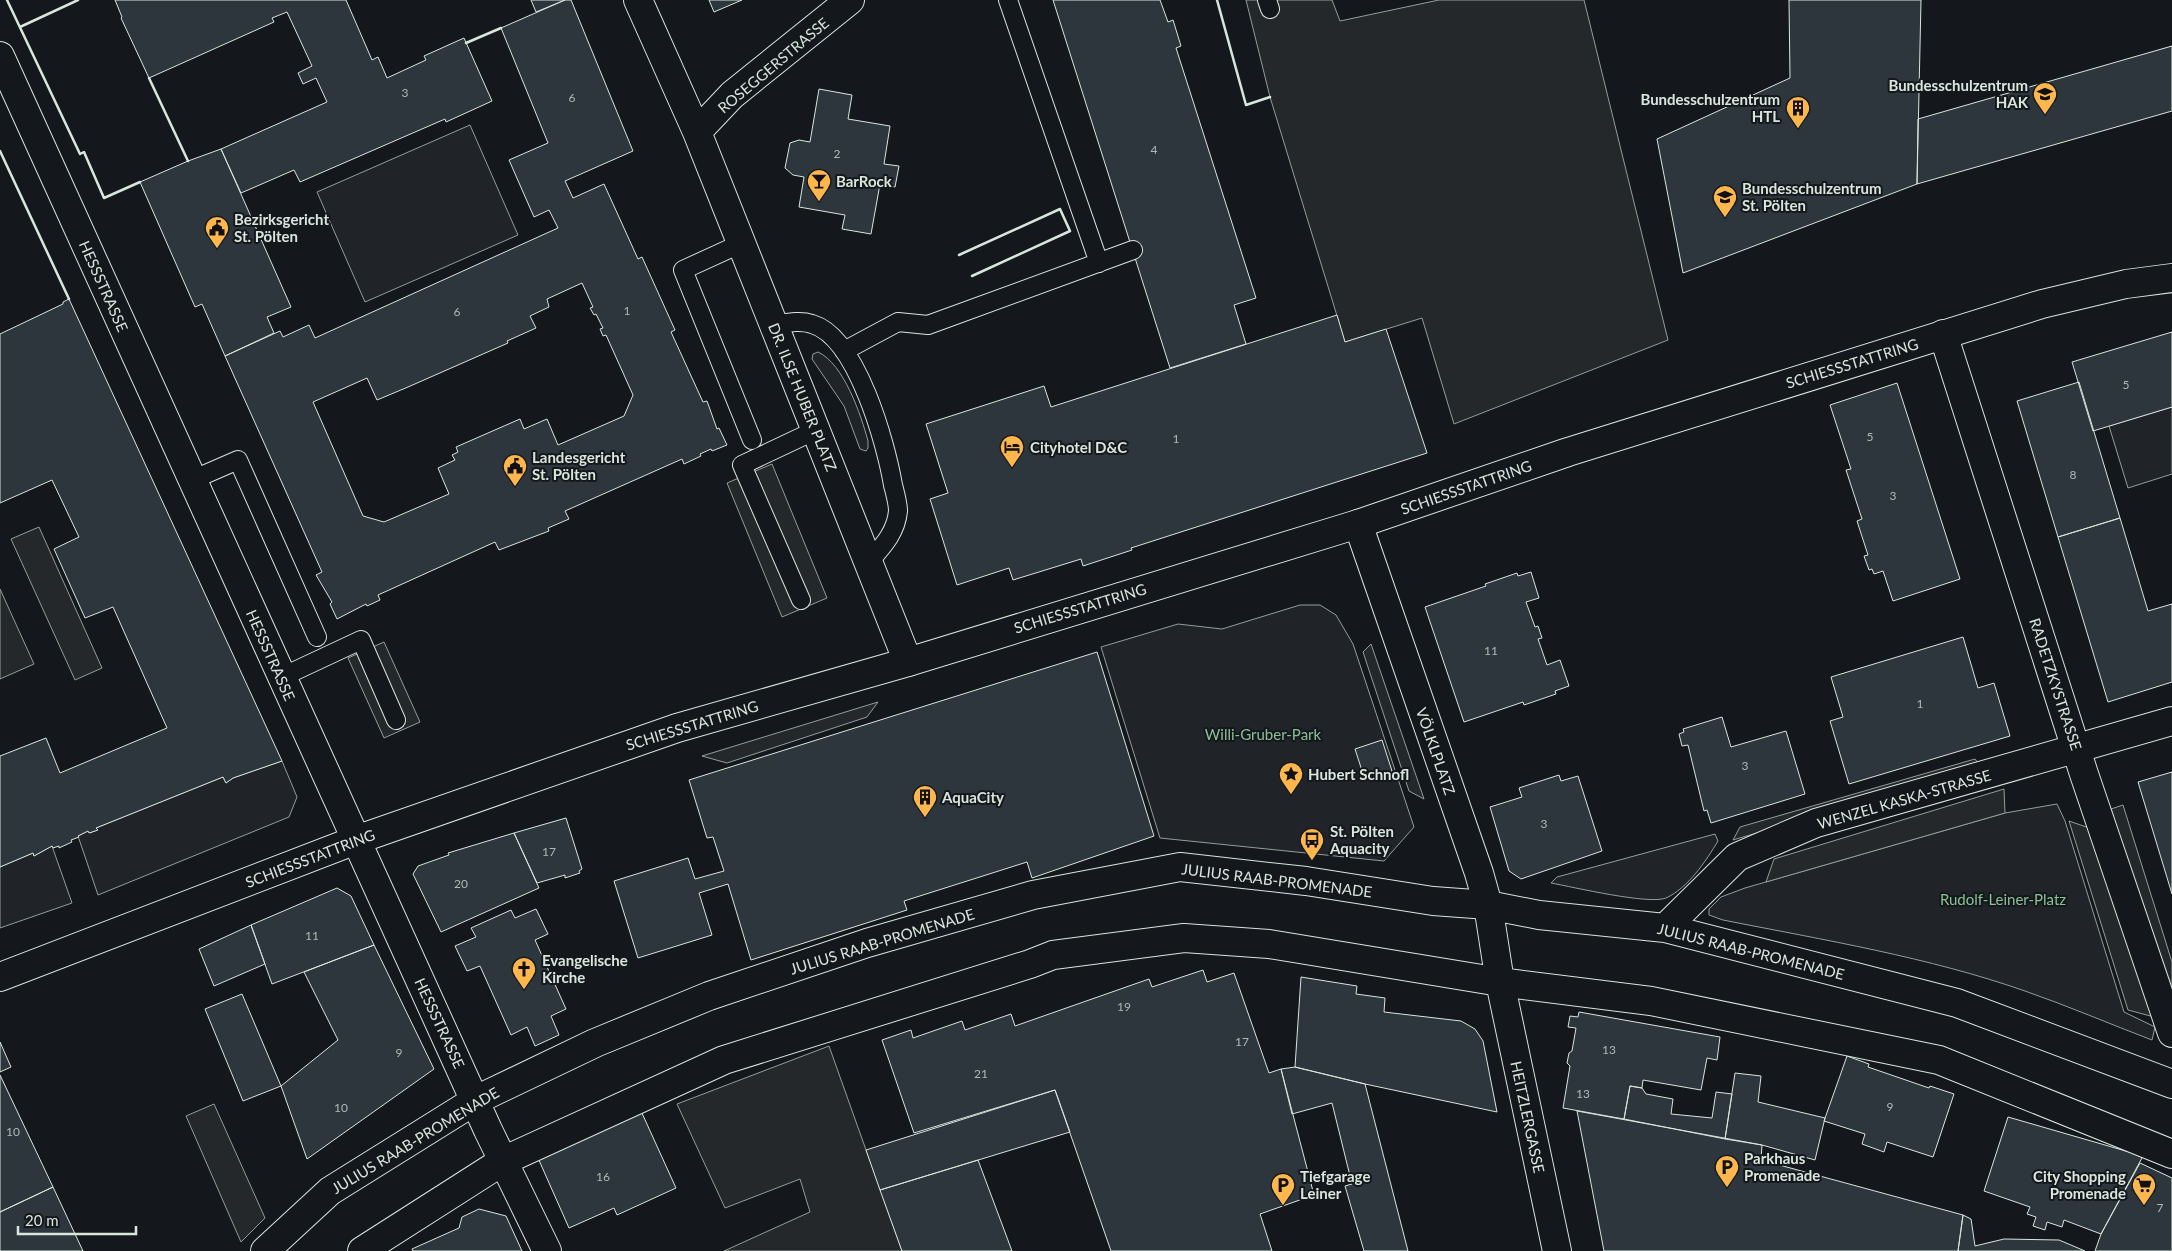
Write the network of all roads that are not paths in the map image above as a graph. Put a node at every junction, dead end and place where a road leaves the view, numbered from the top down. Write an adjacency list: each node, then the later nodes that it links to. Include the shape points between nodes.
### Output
1 (638, 0): 5 (street, DR. ILSE HUBER PLATZ)
2 (850, 0): 5 (street, ROSEGGERSTRASSE, via 732,96)
3 (1008, 0): 8 (lane)
4 (0, 56): 15 (street, HESSSTRASSE)
5 (697, 132): 6 (street, DR. ILSE HUBER PLATZ)
6 (742, 243): 10 (street, DR. ILSE HUBER PLATZ); 14 (lane, via 683,270)
7 (1133, 250): 8 (lane)
8 (1099, 262): 12 (lane, via 928,325 898,322)
9 (2172, 278): 11 (street, SCHIESSSTATTRING, via 2126,284 2042,304)
10 (774, 325): 12 (lane, via 813,324 830,335); 13 (street, DR. ILSE HUBER PLATZ)
11 (1943, 334): 16 (street, SCHIESSSTATTRING, via 1568,452); 24 (street, RADETZKYSTRASSE)
12 (844, 351): 17 (lane, via 863,384 877,420 889,460 898,511 890,538)
13 (816, 430): 17 (street, DR. ILSE HUBER PLATZ); 18 (lane, via 742,465)
14 (752, 440)
15 (192, 480): 19 (lane, via 238,460); 21 (street, HESSSTRASSE)
16 (1358, 524): 20 (street, SCHIESSSTATTRING); 26 (street, VÖLKLPLATZ)
17 (868, 562): 20 (street, DR. ILSE HUBER PLATZ)
18 (801, 600)
19 (317, 637)
20 (908, 662): 25 (street, SCHIESSSTATTRING, via 677,728)
21 (282, 677): 22 (lane, via 361,640); 25 (street, HESSSTRASSE)
22 (396, 720)
23 (2172, 721): 24 (street, WENZEL KASKA-STRASSE)
24 (2077, 749): 27 (street, WENZEL KASKA-STRASSE, via 1816,823 1737,857); 30 (street, RADETZKYSTRASSE)
25 (356, 840): 28 (street, SCHIESSSTATTRING); 32 (street, HESSSTRASSE)
26 (1488, 905): 27 (street, JULIUS RAAB-PROMENADE, via 1539,915); 29 (street, VÖLKLPLATZ); 32 (street, JULIUS RAAB-PROMENADE, via 1433,901 1180,867 1033,895 821,958 709,996 595,1042)
27 (1665, 928): 31 (street, JULIUS RAAB-PROMENADE, via 1957,1003)
28 (0, 977)
29 (1500, 982): 33 (street, via 1651,1001 1939,1060); 34 (street, via 1269,944 1184,938 1053,954 724,1060); 38 (street, HEITZLERGASSE)
30 (2172, 1033)
31 (2172, 1084)
32 (476, 1100): 34 (street, HESSSTRASSE); 35 (street, JULIUS RAAB-PROMENADE, via 330,1191)
33 (2172, 1154)
34 (503, 1161): 36 (street); 37 (street, HESSSTRASSE)
35 (265, 1251)
36 (362, 1251)
37 (547, 1251)
38 (1557, 1251)

